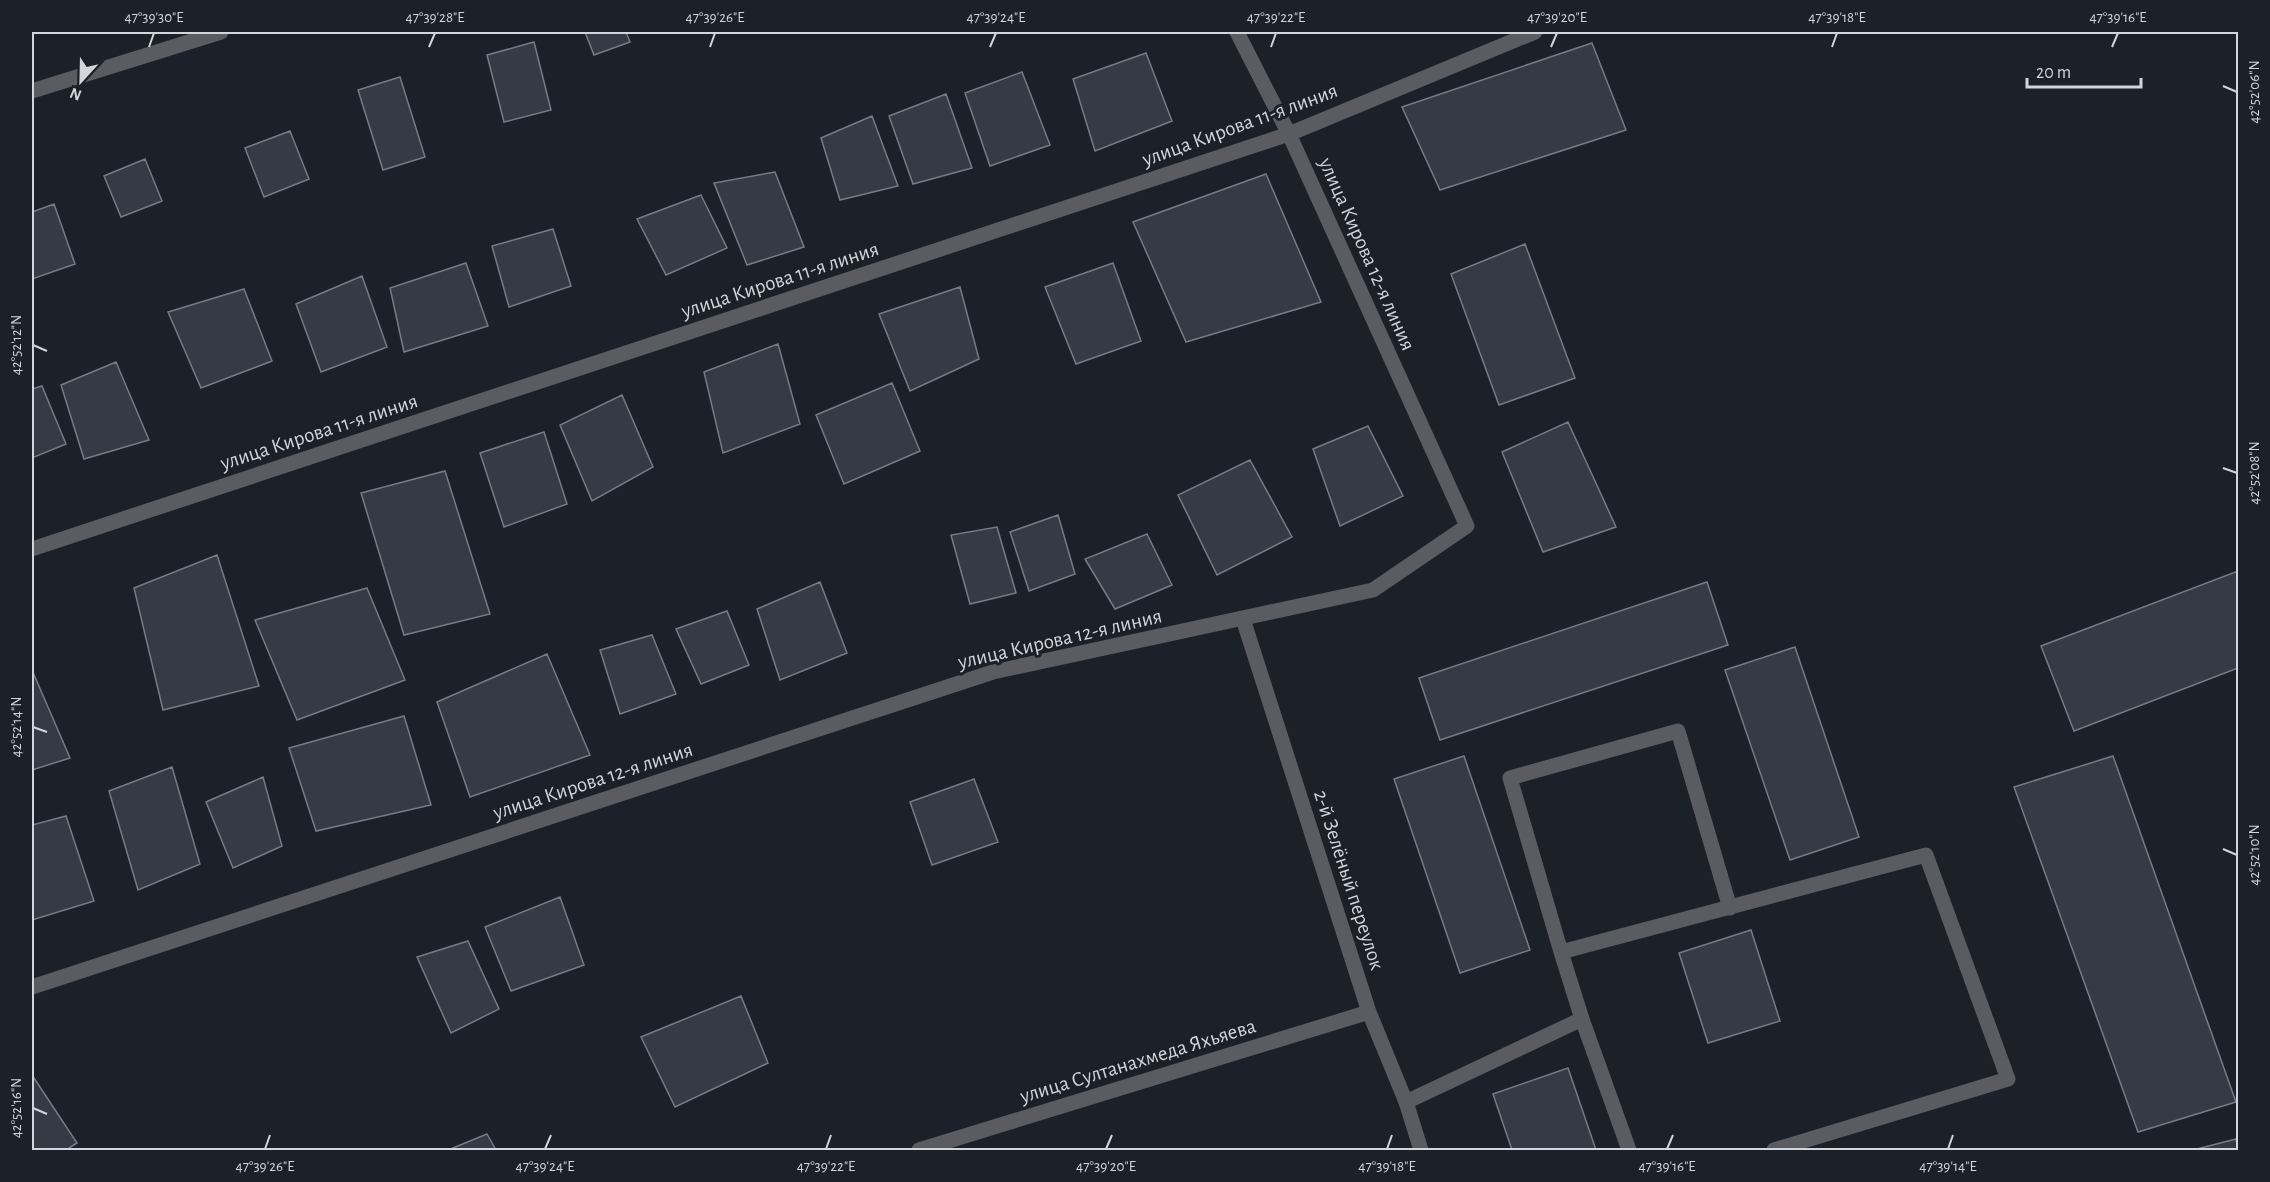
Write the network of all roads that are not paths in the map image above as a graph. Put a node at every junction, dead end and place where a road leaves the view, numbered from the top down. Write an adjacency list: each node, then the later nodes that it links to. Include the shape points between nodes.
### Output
1 (221, 32): 4 (street)
2 (1237, 32): 5 (street, улица Кирова 12-я линия)
3 (1535, 32): 5 (street, улица Кирова 11-я линия)
4 (32, 91)
5 (1289, 134): 6 (street, улица Кирова 11-я линия); 7 (street, улица Кирова 12-я линия, via 1467,526 1373,590)
6 (32, 549)
7 (1243, 620): 10 (street, улица Кирова 12-я линия, via 993,672); 11 (street, 2-й Зелёный переулок)
8 (1730, 908): 9 (street); 9 (street, via 1678,731 1510,778); 17 (street, via 1926,855 2008,1079)
9 (1561, 952): 12 (street)
10 (32, 987)
11 (1369, 1012): 13 (street, 2-й Зелёный переулок); 14 (street, улица Султанахмеда Яхьяева)
12 (1582, 1019): 13 (street); 16 (street)
13 (1406, 1102): 15 (street, 2-й Зелёный переулок)
14 (919, 1150)
15 (1421, 1150)
16 (1629, 1150)
17 (1774, 1150)

